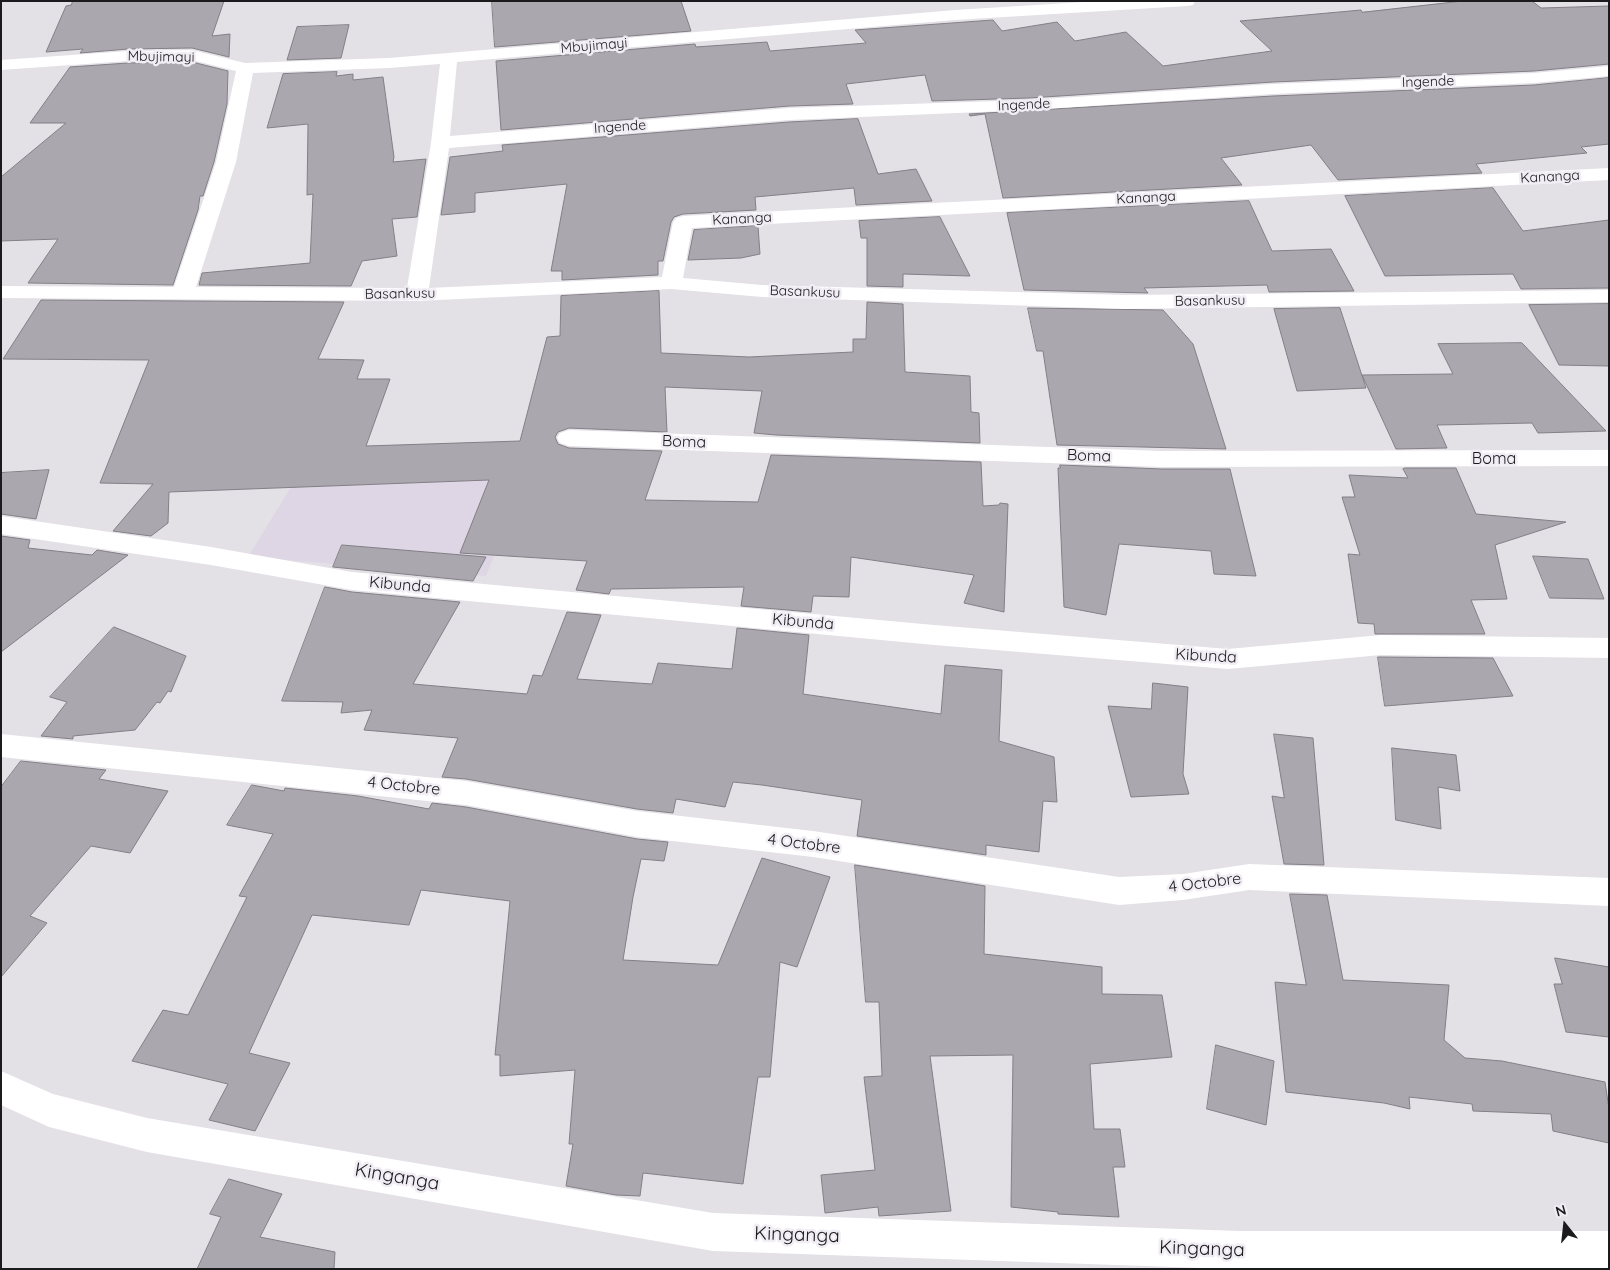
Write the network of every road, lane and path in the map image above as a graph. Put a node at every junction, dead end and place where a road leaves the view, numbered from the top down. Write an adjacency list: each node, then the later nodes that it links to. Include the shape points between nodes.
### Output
1 (1187, 1): 2 (street, Mbujimayi, via 955,14)
2 (449, 58): 4 (street, Mbujimayi); 6 (street)
3 (1, 66): 4 (street, Mbujimayi, via 128,56 192,55)
4 (245, 68): 10 (street, via 226,162)
5 (1609, 71): 6 (street, Ingende, via 1534,78 1273,89 1029,105 789,114)
6 (440, 143): 11 (street)
7 (1609, 174): 8 (street, Kananga, via 683,222)
8 (672, 283): 11 (street, Basankusu); 12 (street, Basankusu, via 762,291 1126,302)
9 (1, 292): 10 (street, Basankusu)
10 (183, 293): 11 (street, Basankusu)
11 (417, 295)
12 (1609, 296)
13 (569, 438): 14 (street, Boma, via 1162,460)
14 (1609, 458)
15 (1, 525): 16 (street, Kibunda, via 352,581 1228,659 1381,645)
16 (1609, 648)
17 (1, 745): 18 (street, 4 Octobre, via 466,793 636,824 813,844 1119,891 1183,887 1249,877)
18 (1609, 892)
19 (1, 1087): 20 (street, Kinganga, via 49,1110 147,1135 713,1232 1240,1250)
20 (1609, 1250)

